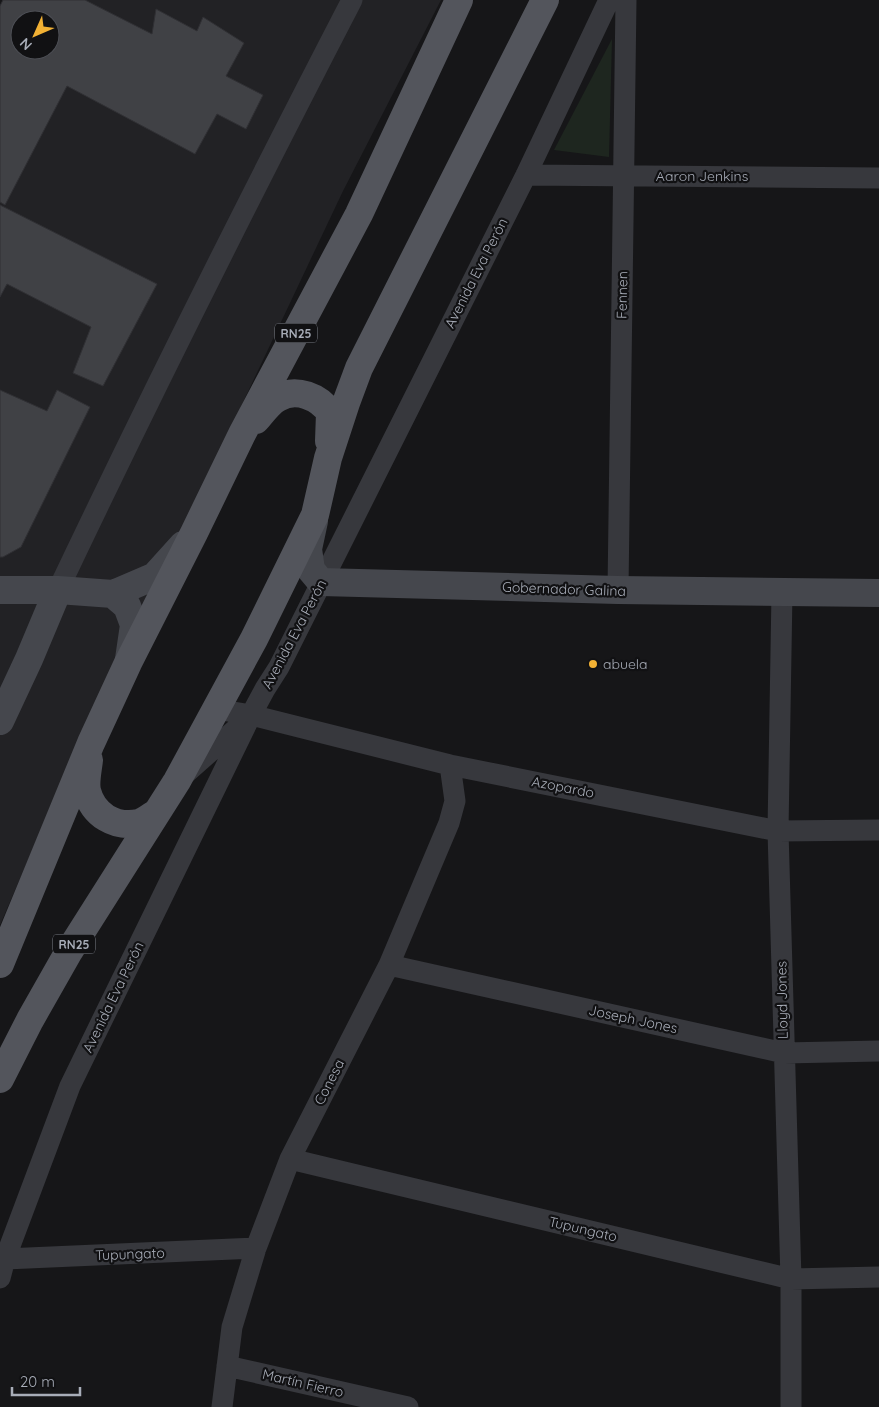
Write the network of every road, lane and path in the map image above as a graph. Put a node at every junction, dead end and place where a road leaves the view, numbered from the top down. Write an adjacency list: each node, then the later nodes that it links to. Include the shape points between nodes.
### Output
1 (352, 0): 15 (street)
2 (459, 0): 9 (main road, RN25, via 359,214)
3 (545, 0): 10 (main road, RN25, via 359,368)
4 (609, 0): 6 (street, Avenida Eva Perón)
5 (626, 0): 7 (street, Fennen)
6 (526, 175): 7 (street, Aaron Jenkins); 13 (street, Avenida Eva Perón)
7 (624, 176): 8 (street, Aaron Jenkins); 16 (street, Fennen)
8 (879, 178)
9 (242, 434): 10 (main road, via 278,397 303,394 320,402 330,413); 12 (main road, RN25)
10 (328, 458): 11 (main road, RN25)
11 (315, 515): 13 (street, via 308,549 310,570); 21 (main road, RN25)
12 (194, 533): 19 (street, via 154,576); 20 (main road, RN25)
13 (322, 582): 16 (street, Gobernador Galina); 22 (street, Avenida Eva Perón)
14 (0, 590): 15 (street)
15 (58, 590): 19 (street); 23 (street)
16 (618, 590): 17 (street, Gobernador Galina)
17 (782, 592): 18 (street, Gobernador Galina); 29 (street, Lloyd Jones)
18 (879, 593)
19 (113, 594): 20 (street, via 127,606 134,625)
20 (128, 663): 24 (main road, RN25)
21 (216, 709): 22 (street, Azopardo); 26 (main road, RN25)
22 (251, 715): 25 (street, Azopardo); 26 (street); 37 (street, Avenida Eva Perón, via 70,1086)
23 (0, 721)
24 (91, 743): 27 (main road, via 86,790 93,806 106,819 123,824 141,822); 30 (main road, RN25)
25 (450, 765): 29 (street, Azopardo); 31 (street, Conesa, via 455,801 450,824)
26 (177, 781): 27 (main road, RN25)
27 (156, 813): 34 (main road, RN25, via 68,953)
28 (879, 830): 29 (street, Azopardo)
29 (778, 831): 33 (street, Lloyd Jones)
30 (0, 964)
31 (389, 965): 33 (street, Joseph Jones); 35 (street, Conesa)
32 (879, 1051): 33 (street, Joseph Jones)
33 (784, 1052): 39 (street, Lloyd Jones)
34 (0, 1079)
35 (290, 1158): 36 (street, Conesa); 39 (street, Tupungato)
36 (256, 1248): 37 (street, Tupungato); 40 (street, Conesa, via 232,1327)
37 (3, 1269)
38 (879, 1277): 39 (street, Tupungato)
39 (791, 1278): 43 (street, Lloyd Jones)
40 (227, 1366): 41 (street, Conesa); 42 (street, Martín Fierro)
41 (222, 1407)
42 (408, 1407)
43 (792, 1407)

